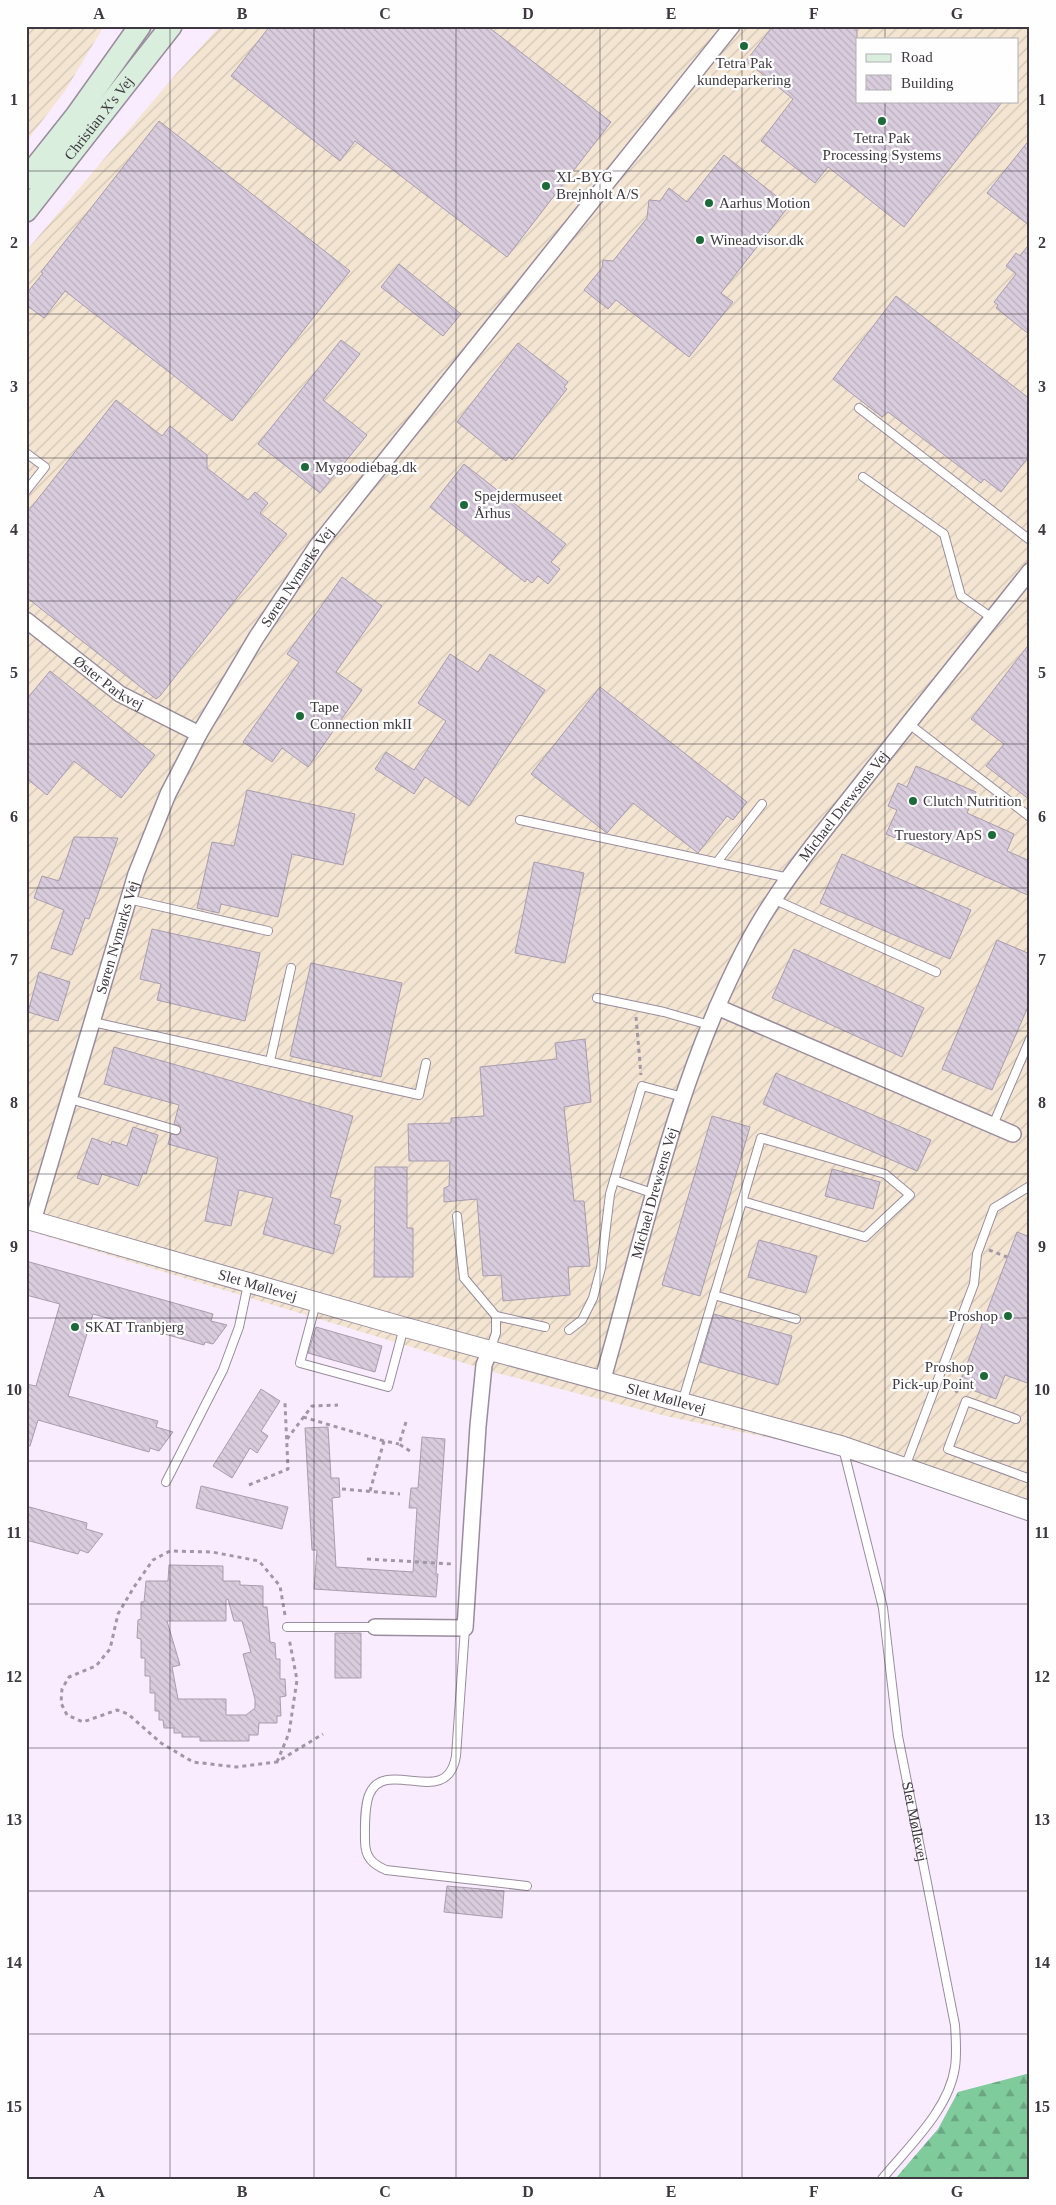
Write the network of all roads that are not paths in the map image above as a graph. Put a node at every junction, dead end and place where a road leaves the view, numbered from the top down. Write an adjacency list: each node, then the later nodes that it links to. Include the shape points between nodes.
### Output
1 (140, 26): 6 (main road, Christian X's Vej)
2 (160, 26): 5 (main road)
3 (172, 26): 5 (main road, Christian X's Vej)
4 (732, 26): 17 (street, Søren Nymarks Vej, via 317,546 256,638)
5 (92, 127): 7 (main road, Christian X's Vej)
6 (26, 179)
7 (26, 211)
8 (859, 408): 12 (lane)
9 (26, 454): 11 (lane, via 45,467)
10 (863, 477): 14 (lane, via 944,534 961,596)
11 (26, 491)
12 (1030, 540)
13 (1030, 571): 14 (street, Michael Drewsens Vej)
14 (992, 618): 16 (street, Michael Drewsens Vej)
15 (26, 620): 17 (street, Øster Parkvej, via 120,694)
16 (909, 724): 19 (lane); 22 (street, Michael Drewsens Vej)
17 (199, 734): 23 (street, Søren Nymarks Vej, via 168,794)
18 (762, 804): 21 (lane)
19 (1030, 818)
20 (520, 820): 21 (lane)
21 (717, 862): 22 (lane)
22 (789, 878): 24 (street, Michael Drewsens Vej)
23 (128, 899): 25 (lane); 30 (street, Søren Nymarks Vej)
24 (773, 899): 27 (lane); 29 (street, Michael Drewsens Vej)
25 (268, 931)
26 (291, 968): 33 (lane)
27 (936, 972)
28 (597, 998): 31 (lane)
29 (717, 1007): 31 (street, Michael Drewsens Vej); 37 (street)
30 (93, 1022): 33 (lane); 36 (street, Søren Nymarks Vej)
31 (708, 1025): 35 (street, Michael Drewsens Vej)
32 (1030, 1039): 37 (lane)
33 (270, 1061): 34 (lane, via 419,1095)
34 (426, 1063)
35 (683, 1097): 40 (lane, via 642,1086); 42 (street, Michael Drewsens Vej)
36 (70, 1099): 38 (lane); 45 (street, Søren Nymarks Vej)
37 (992, 1125): 39 (street)
38 (176, 1130)
39 (1013, 1134)
40 (614, 1180): 42 (lane); 53 (lane, via 594,1298 582,1320)
41 (1030, 1186): 59 (lane, via 994,1208 977,1254 974,1284)
42 (656, 1194): 55 (street, Michael Drewsens Vej)
43 (742, 1201): 43 (lane, via 760,1138 885,1174 910,1195 865,1237); 47 (lane)
44 (457, 1216): 49 (lane, via 464,1278)
45 (30, 1220): 46 (street, Slet Møllevej)
46 (248, 1282): 48 (street, Slet Møllevej); 61 (lane, via 239,1327 223,1370)
47 (714, 1295): 50 (lane); 56 (lane)
48 (317, 1302): 51 (street, Slet Møllevej); 51 (lane, via 300,1363 388,1387)
49 (496, 1316): 52 (lane); 54 (lane, via 496,1333)
50 (796, 1319)
51 (404, 1327): 54 (street, Slet Møllevej)
52 (545, 1328)
53 (569, 1330)
54 (490, 1350): 55 (street, Slet Møllevej); 65 (street, via 483,1374)
55 (602, 1382): 56 (street, Slet Møllevej)
56 (682, 1403): 58 (street, Slet Møllevej)
57 (1016, 1419): 60 (lane, via 966,1401 948,1449)
58 (842, 1446): 59 (street, Slet Møllevej); 67 (lane, Slet Møllevej, via 883,1608 898,1736 955,2025 955,2068 949,2089 939,2109)
59 (905, 1467): 62 (street, Slet Møllevej)
60 (1030, 1479)
61 (166, 1482)
62 (1030, 1511)
63 (287, 1627): 64 (lane)
64 (376, 1627): 65 (street)
65 (465, 1628): 66 (lane, via 453,1771 439,1781 397,1779 374,1788 365,1820 366,1853 377,1866 386,1870)
66 (527, 1886)
67 (882, 2179)

